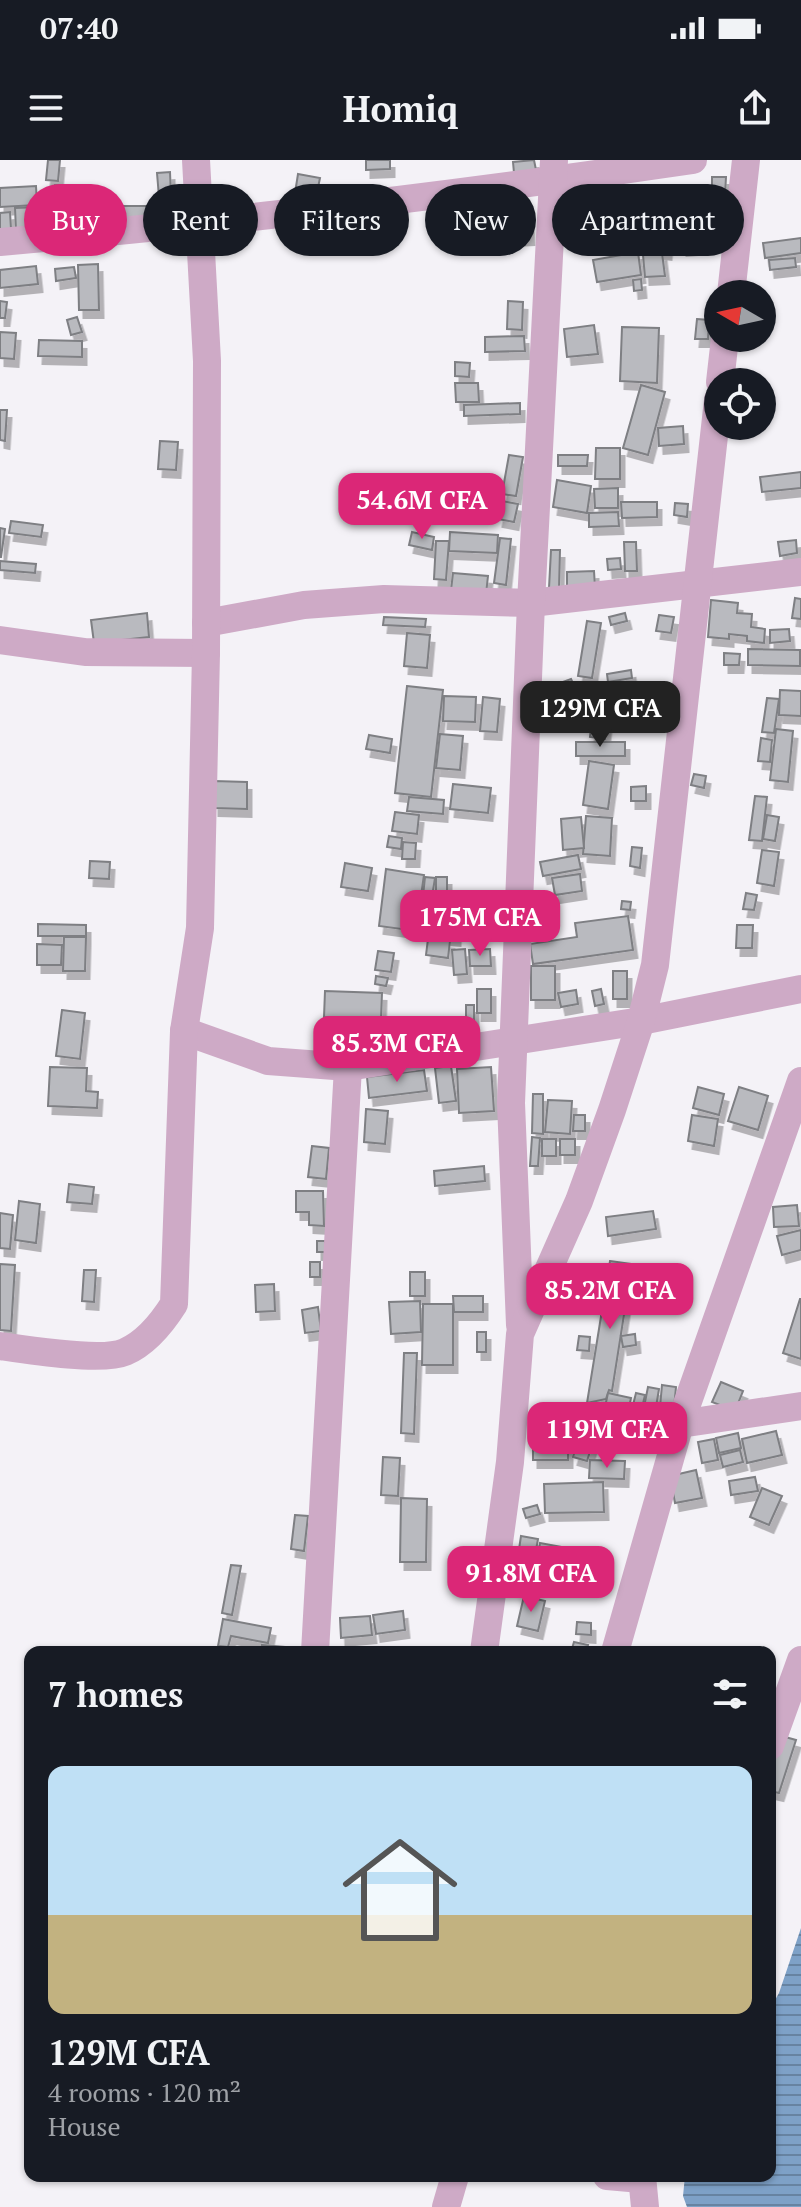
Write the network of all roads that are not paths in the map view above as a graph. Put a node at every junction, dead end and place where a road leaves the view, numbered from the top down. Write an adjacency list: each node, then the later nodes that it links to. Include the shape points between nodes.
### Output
1 (196, 160): 5 (street)
2 (693, 160): 4 (street)
3 (746, 160): 10 (street)
4 (554, 170): 6 (street); 14 (street)
5 (197, 184)
6 (258, 216)
7 (143, 230): 8 (street)
8 (0, 242)
9 (201, 256): 15 (street, via 207,361)
10 (733, 280)
11 (713, 440): 13 (street)
12 (801, 572): 13 (street)
13 (696, 586): 14 (street); 19 (street, via 655,965)
14 (531, 603): 15 (street, via 384,599 304,605); 21 (street)
15 (206, 623): 17 (street)
16 (0, 640): 17 (street, via 85,652)
17 (206, 653): 20 (street, via 200,928)
18 (801, 989): 19 (street)
19 (641, 1021): 21 (street); 24 (street, via 579,1201)
20 (184, 1031): 22 (street, via 268,1061); 25 (street, via 174,1304 162,1324 124,1352 103,1356)
21 (513, 1040): 22 (street); 24 (street)
22 (348, 1067): 28 (street)
23 (801, 1081): 27 (street)
24 (520, 1334): 29 (street, via 510,1462)
25 (0, 1346)
26 (801, 1406): 27 (street)
27 (680, 1424): 30 (street)
28 (315, 1646)
29 (485, 1646)
30 (617, 1646)
31 (788, 1673): 32 (street)
32 (776, 1722)
33 (453, 2182): 35 (street)
34 (642, 2182): 36 (street)
35 (446, 2207)
36 (645, 2207)

